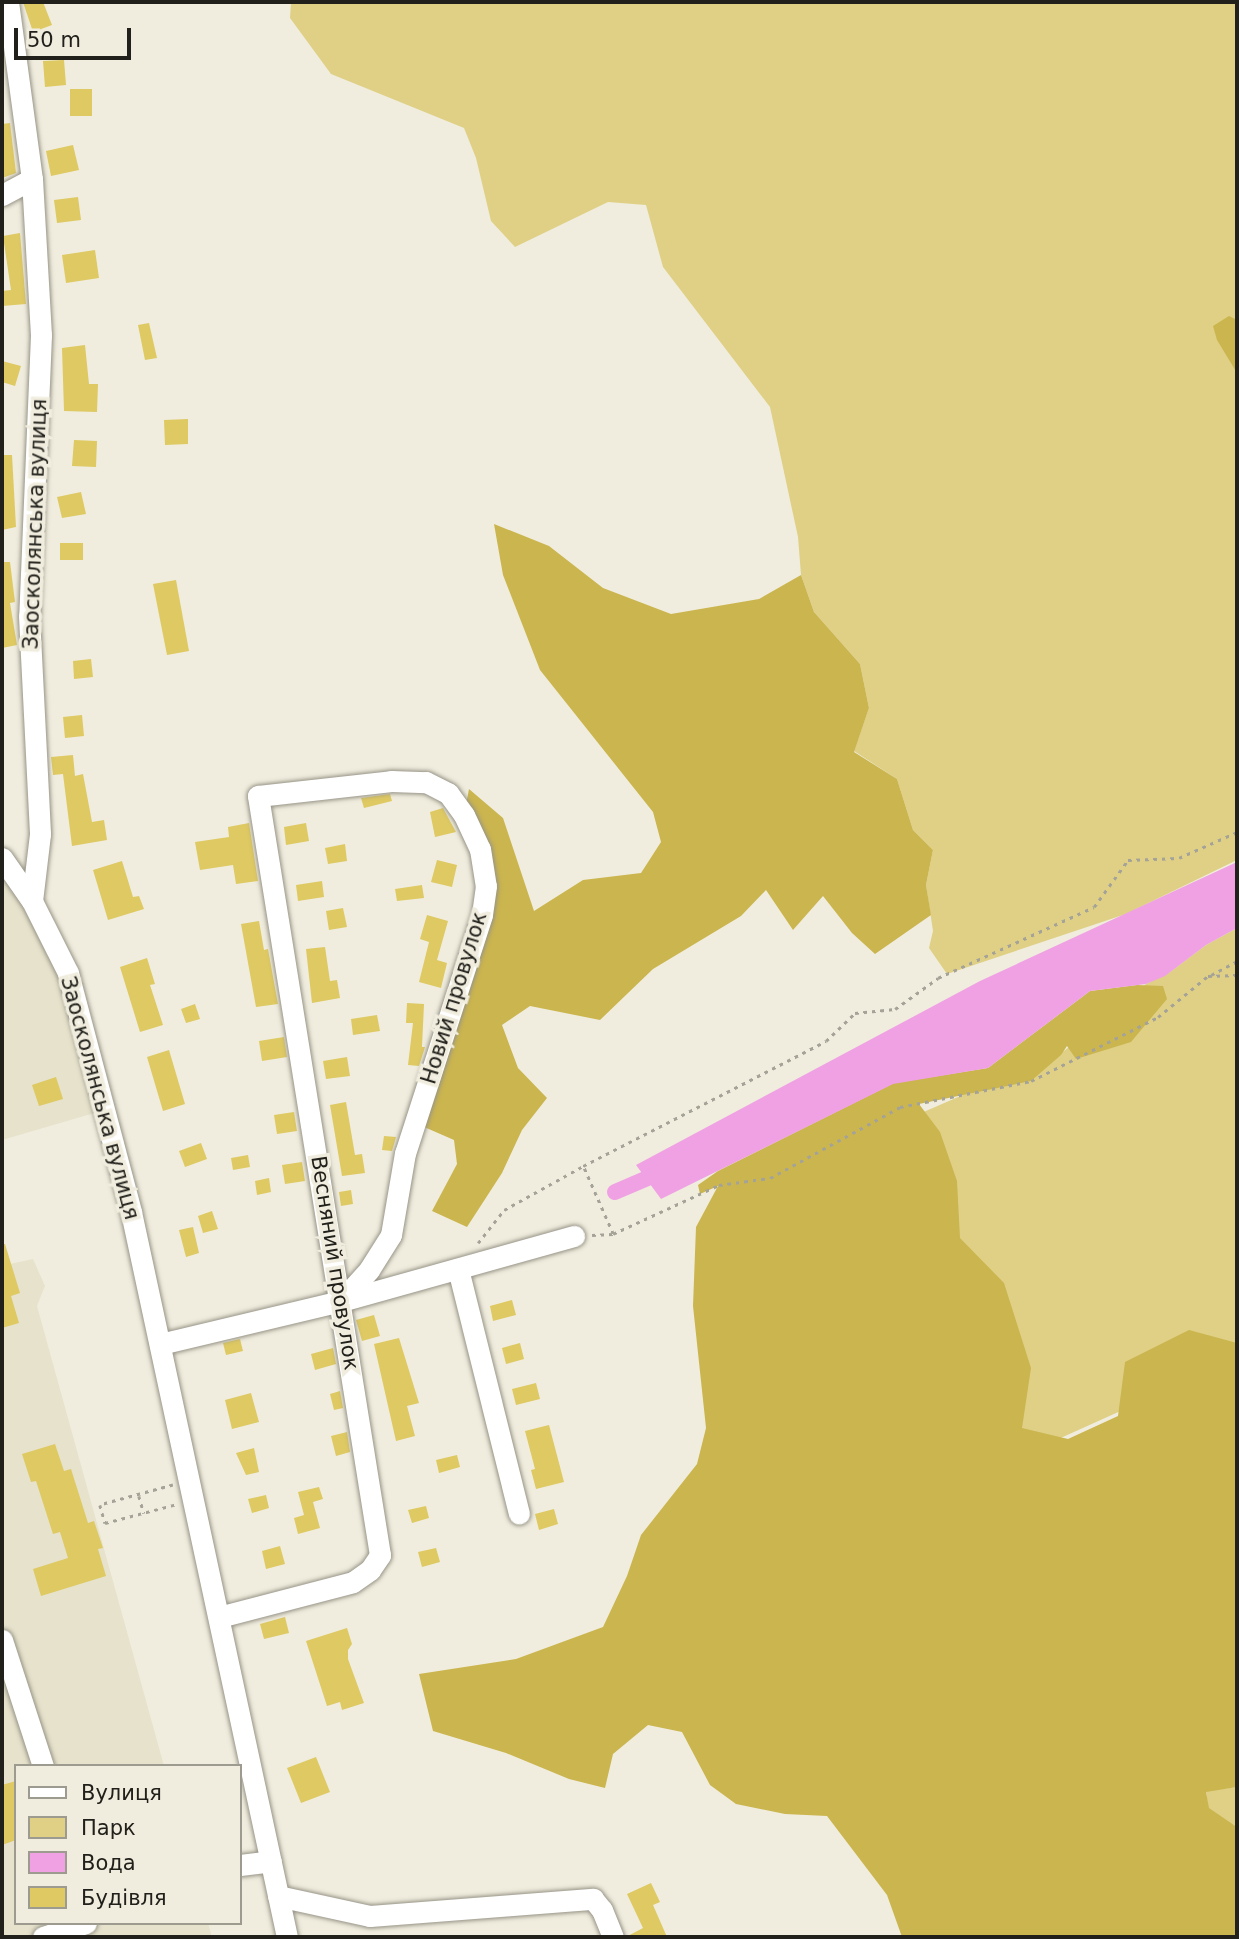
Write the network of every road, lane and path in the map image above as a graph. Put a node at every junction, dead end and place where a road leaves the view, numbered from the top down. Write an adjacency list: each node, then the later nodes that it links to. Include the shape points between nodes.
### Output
1 (8, 2): 2 (street, Заосколянська вулиця)
2 (32, 179): 3 (street); 7 (street, Заосколянська вулиця, via 41,335 29,616 40,834)
3 (2, 195)
4 (258, 796): 15 (street, Весняний провулок); 15 (street, Новий провулок, via 391,781 426,782 448,793 480,849 486,886 481,915 405,1153 391,1235 369,1270)
5 (1237, 832): 11 (path, via 1179,858 1128,860 1094,907 937,978 895,1009 855,1013 826,1041)
6 (2, 858): 7 (street)
7 (32, 901): 16 (street, Заосколянська вулиця, via 68,974 131,1212)
8 (1237, 961): 10 (path)
9 (1237, 975): 10 (path)
10 (1208, 976): 12 (path, via 1158,1017 1031,1081 900,1107 770,1178 719,1185)
11 (583, 1166): 12 (path); 14 (path, via 504,1210)
12 (613, 1234): 13 (path)
13 (575, 1236): 14 (street)
14 (458, 1269): 15 (street); 20 (street)
15 (341, 1301): 16 (street); 21 (street, Весняний провулок, via 380,1555 354,1582)
16 (160, 1344): 17 (street, Заосколянська вулиця)
17 (191, 1490): 18 (path); 19 (path); 21 (street, Заосколянська вулиця)
18 (138, 1494): 19 (path); 19 (path, via 100,1505 106,1523)
19 (144, 1513)
20 (519, 1514)
21 (219, 1617): 24 (street, Заосколянська вулиця)
22 (2, 1640): 23 (street)
23 (42, 1764)
24 (271, 1861): 25 (street); 26 (street, Заосколянська вулиця)
25 (242, 1865)
26 (278, 1896): 29 (street, Заосколянська вулиця); 30 (street, via 370,1916 593,1899 603,1910)
27 (80, 1925): 28 (street)
28 (43, 1937)
29 (287, 1937)
30 (613, 1937)

